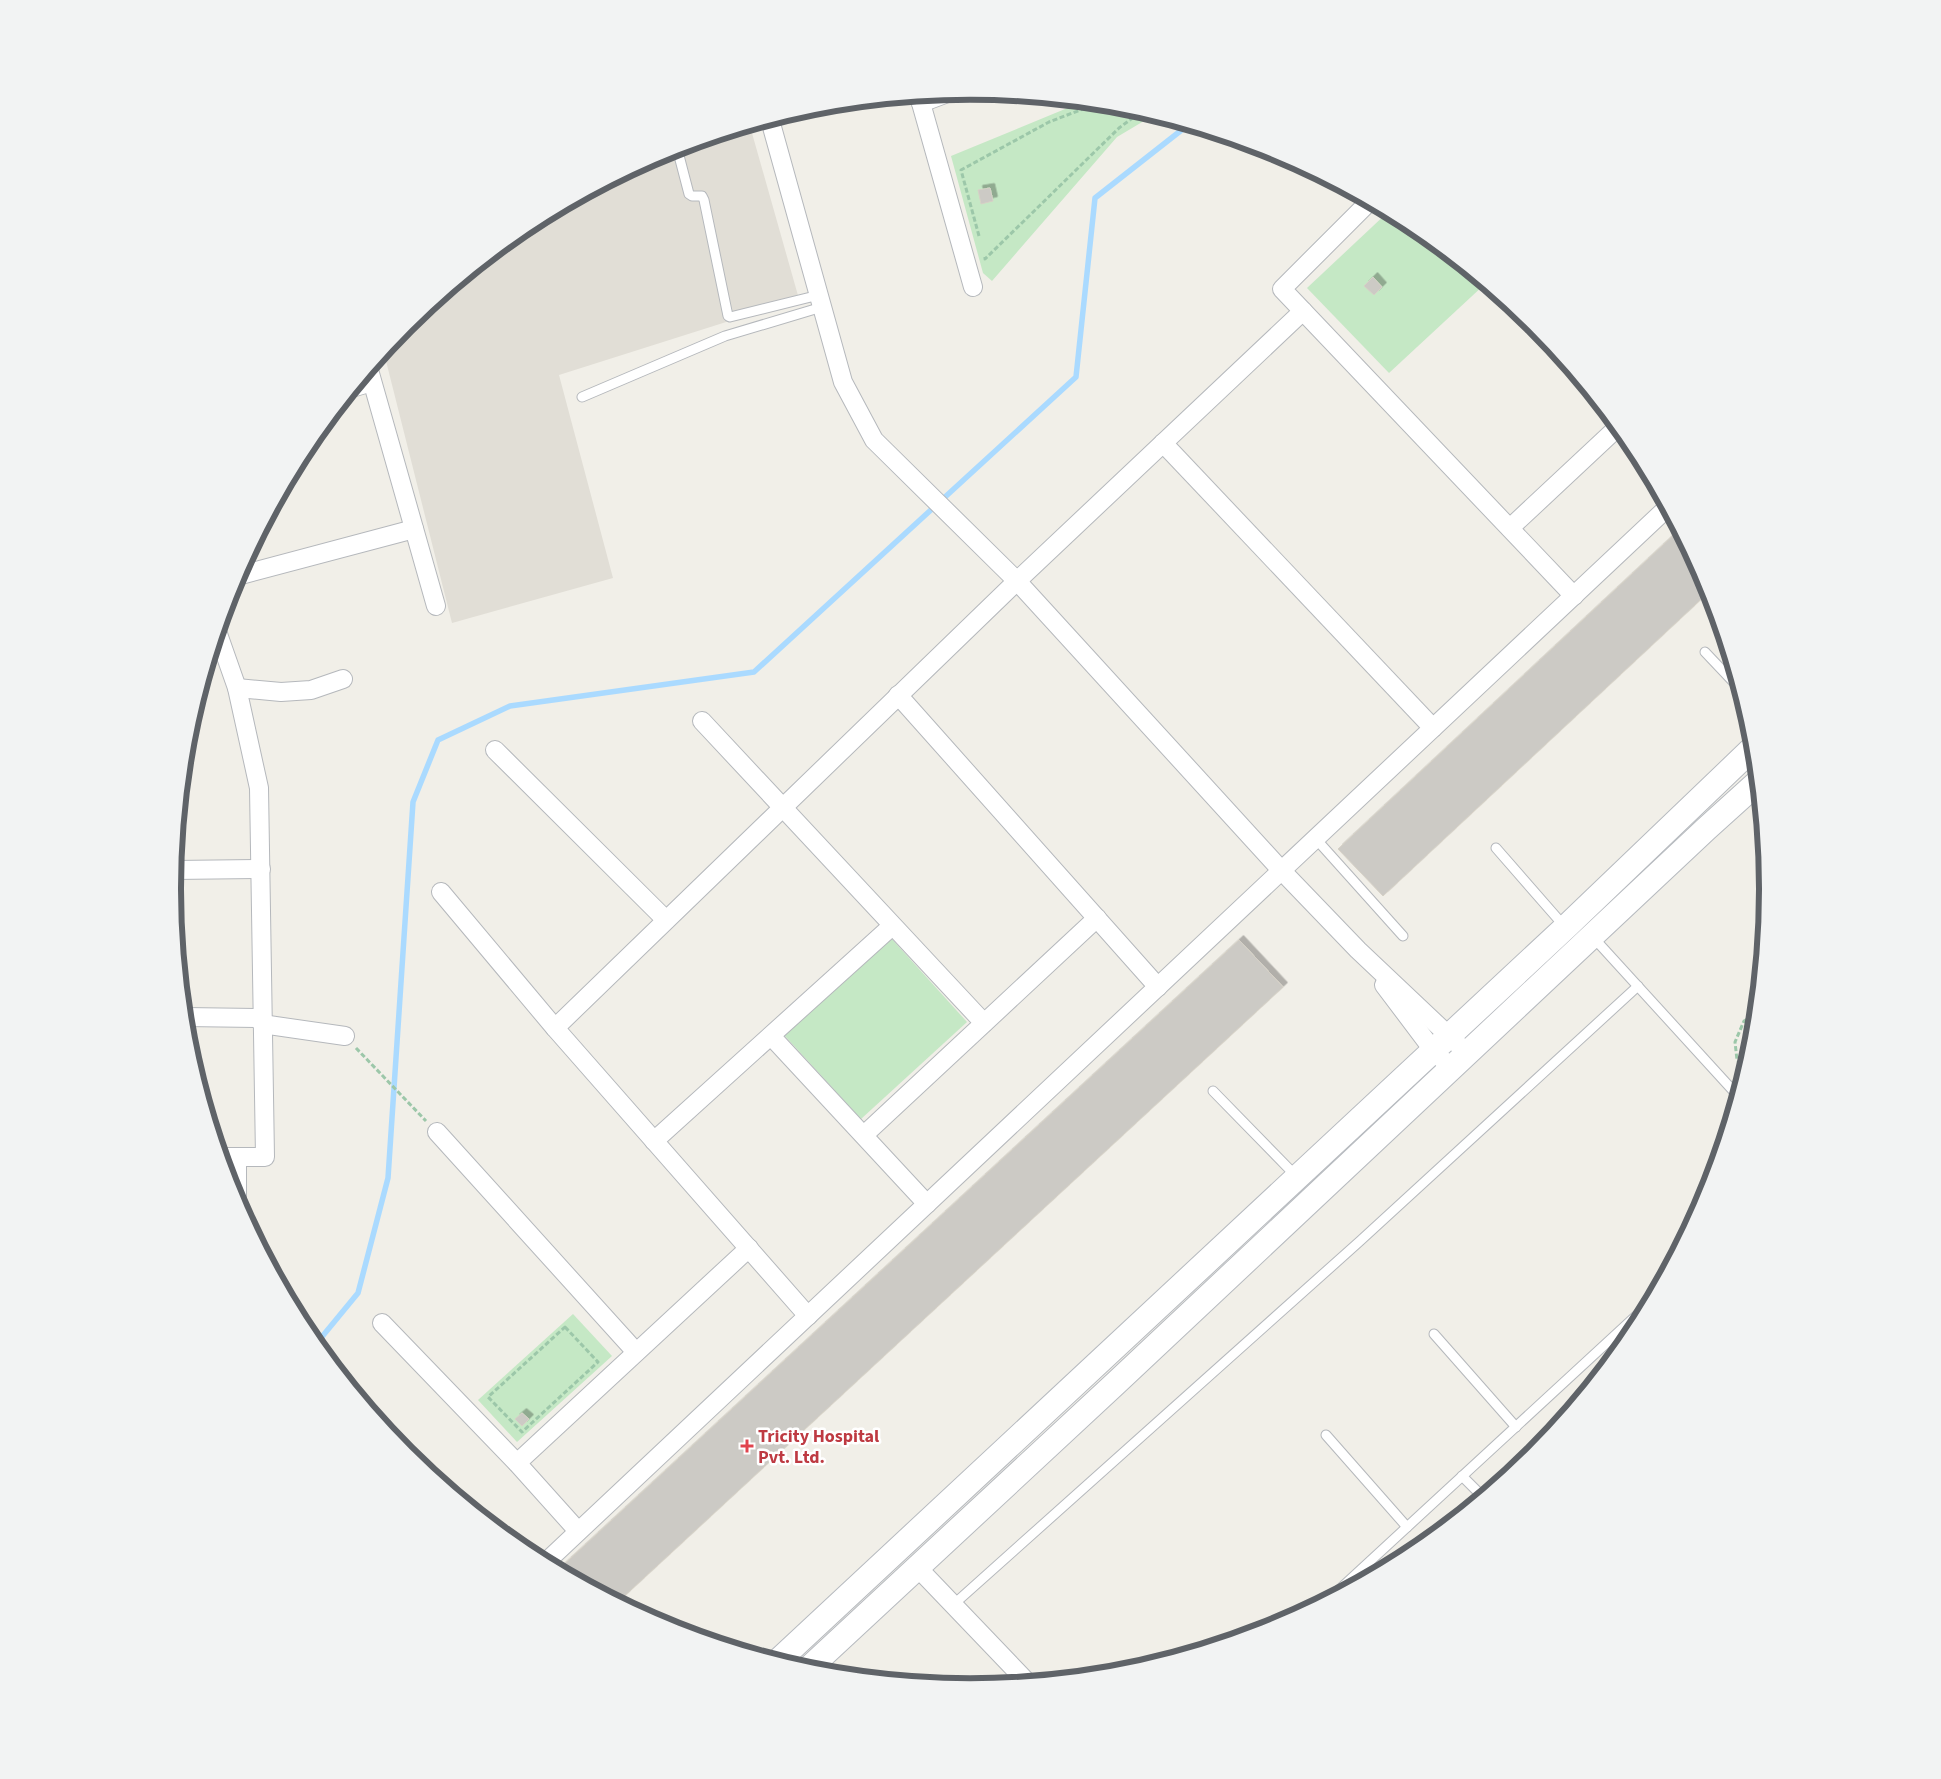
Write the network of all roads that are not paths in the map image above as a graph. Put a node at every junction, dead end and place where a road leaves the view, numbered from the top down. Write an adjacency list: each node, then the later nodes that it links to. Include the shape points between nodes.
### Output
1 (921, 102): 5 (street)
2 (772, 126): 6 (street)
3 (679, 156): 6 (lane, via 689,194 702,196 704,200 728,316)
4 (1365, 206): 7 (street, via 1282,289)
5 (973, 287)
6 (821, 301): 9 (lane, via 725,336); 16 (street, via 843,382 874,440)
7 (1303, 311): 11 (street); 13 (street)
8 (371, 376): 14 (street)
9 (582, 397)
10 (1613, 432): 13 (street)
11 (1163, 443): 16 (street); 26 (street)
12 (1663, 512): 17 (street)
13 (1510, 528): 17 (street)
14 (414, 529): 15 (street); 18 (street)
15 (247, 573)
16 (1017, 581): 24 (street); 35 (street)
17 (1574, 596): 26 (street)
18 (436, 606)
19 (221, 643): 23 (street)
20 (1705, 652): 22 (lane)
21 (343, 679): 23 (street, via 311,690 281,692)
22 (1731, 680)
23 (237, 688): 33 (street, via 259,788)
24 (898, 696): 30 (street); 37 (street)
25 (702, 721): 30 (street)
26 (1433, 728): 31 (street)
27 (495, 750): 38 (street)
28 (1748, 753): 40 (main road)
29 (1753, 786): 42 (main road)
30 (783, 807): 38 (street); 39 (street)
31 (1316, 838): 35 (street); 41 (lane)
32 (1496, 848): 40 (lane)
33 (261, 869): 34 (street); 46 (street)
34 (182, 870)
35 (1282, 871): 44 (street); 51 (street)
36 (441, 892): 48 (street)
37 (1097, 918): 44 (street); 47 (street)
38 (666, 920): 48 (street)
39 (892, 926): 47 (street); 50 (street)
40 (1566, 927): 51 (main road)
41 (1403, 936)
42 (1592, 936): 43 (lane); 52 (main road)
43 (1638, 986): 54 (lane); 77 (lane, via 1360,1241)
44 (1158, 987): 60 (street)
45 (192, 1018): 46 (street)
46 (262, 1021): 49 (street); 58 (street, via 265,1157)
47 (984, 1023): 56 (street)
48 (555, 1028): 57 (street)
49 (345, 1036)
50 (771, 1036): 56 (street); 57 (street)
51 (1442, 1042): 52 (street); 59 (main road)
52 (1459, 1060): 75 (main road)
53 (1213, 1091): 59 (lane)
54 (1734, 1091)
55 (437, 1132): 66 (street)
56 (864, 1135): 60 (street)
57 (654, 1142): 61 (street)
58 (230, 1157)
59 (1297, 1177): 78 (main road)
60 (927, 1204): 62 (street)
61 (749, 1248): 62 (street); 66 (street)
62 (808, 1316): 73 (street)
63 (1632, 1319): 67 (lane)
64 (382, 1323): 69 (street)
65 (1434, 1334): 67 (lane)
66 (636, 1352): 69 (street)
67 (1516, 1427): 70 (lane)
68 (1326, 1435): 72 (lane)
69 (517, 1463): 73 (street)
70 (1462, 1476): 71 (lane); 72 (lane)
71 (1479, 1493)
72 (1407, 1527): 76 (lane)
73 (578, 1531): 74 (street)
74 (550, 1557)
75 (917, 1567): 77 (street); 79 (main road)
76 (1345, 1584)
77 (953, 1605): 80 (street)
78 (783, 1656)
79 (814, 1664)
80 (1022, 1677)

